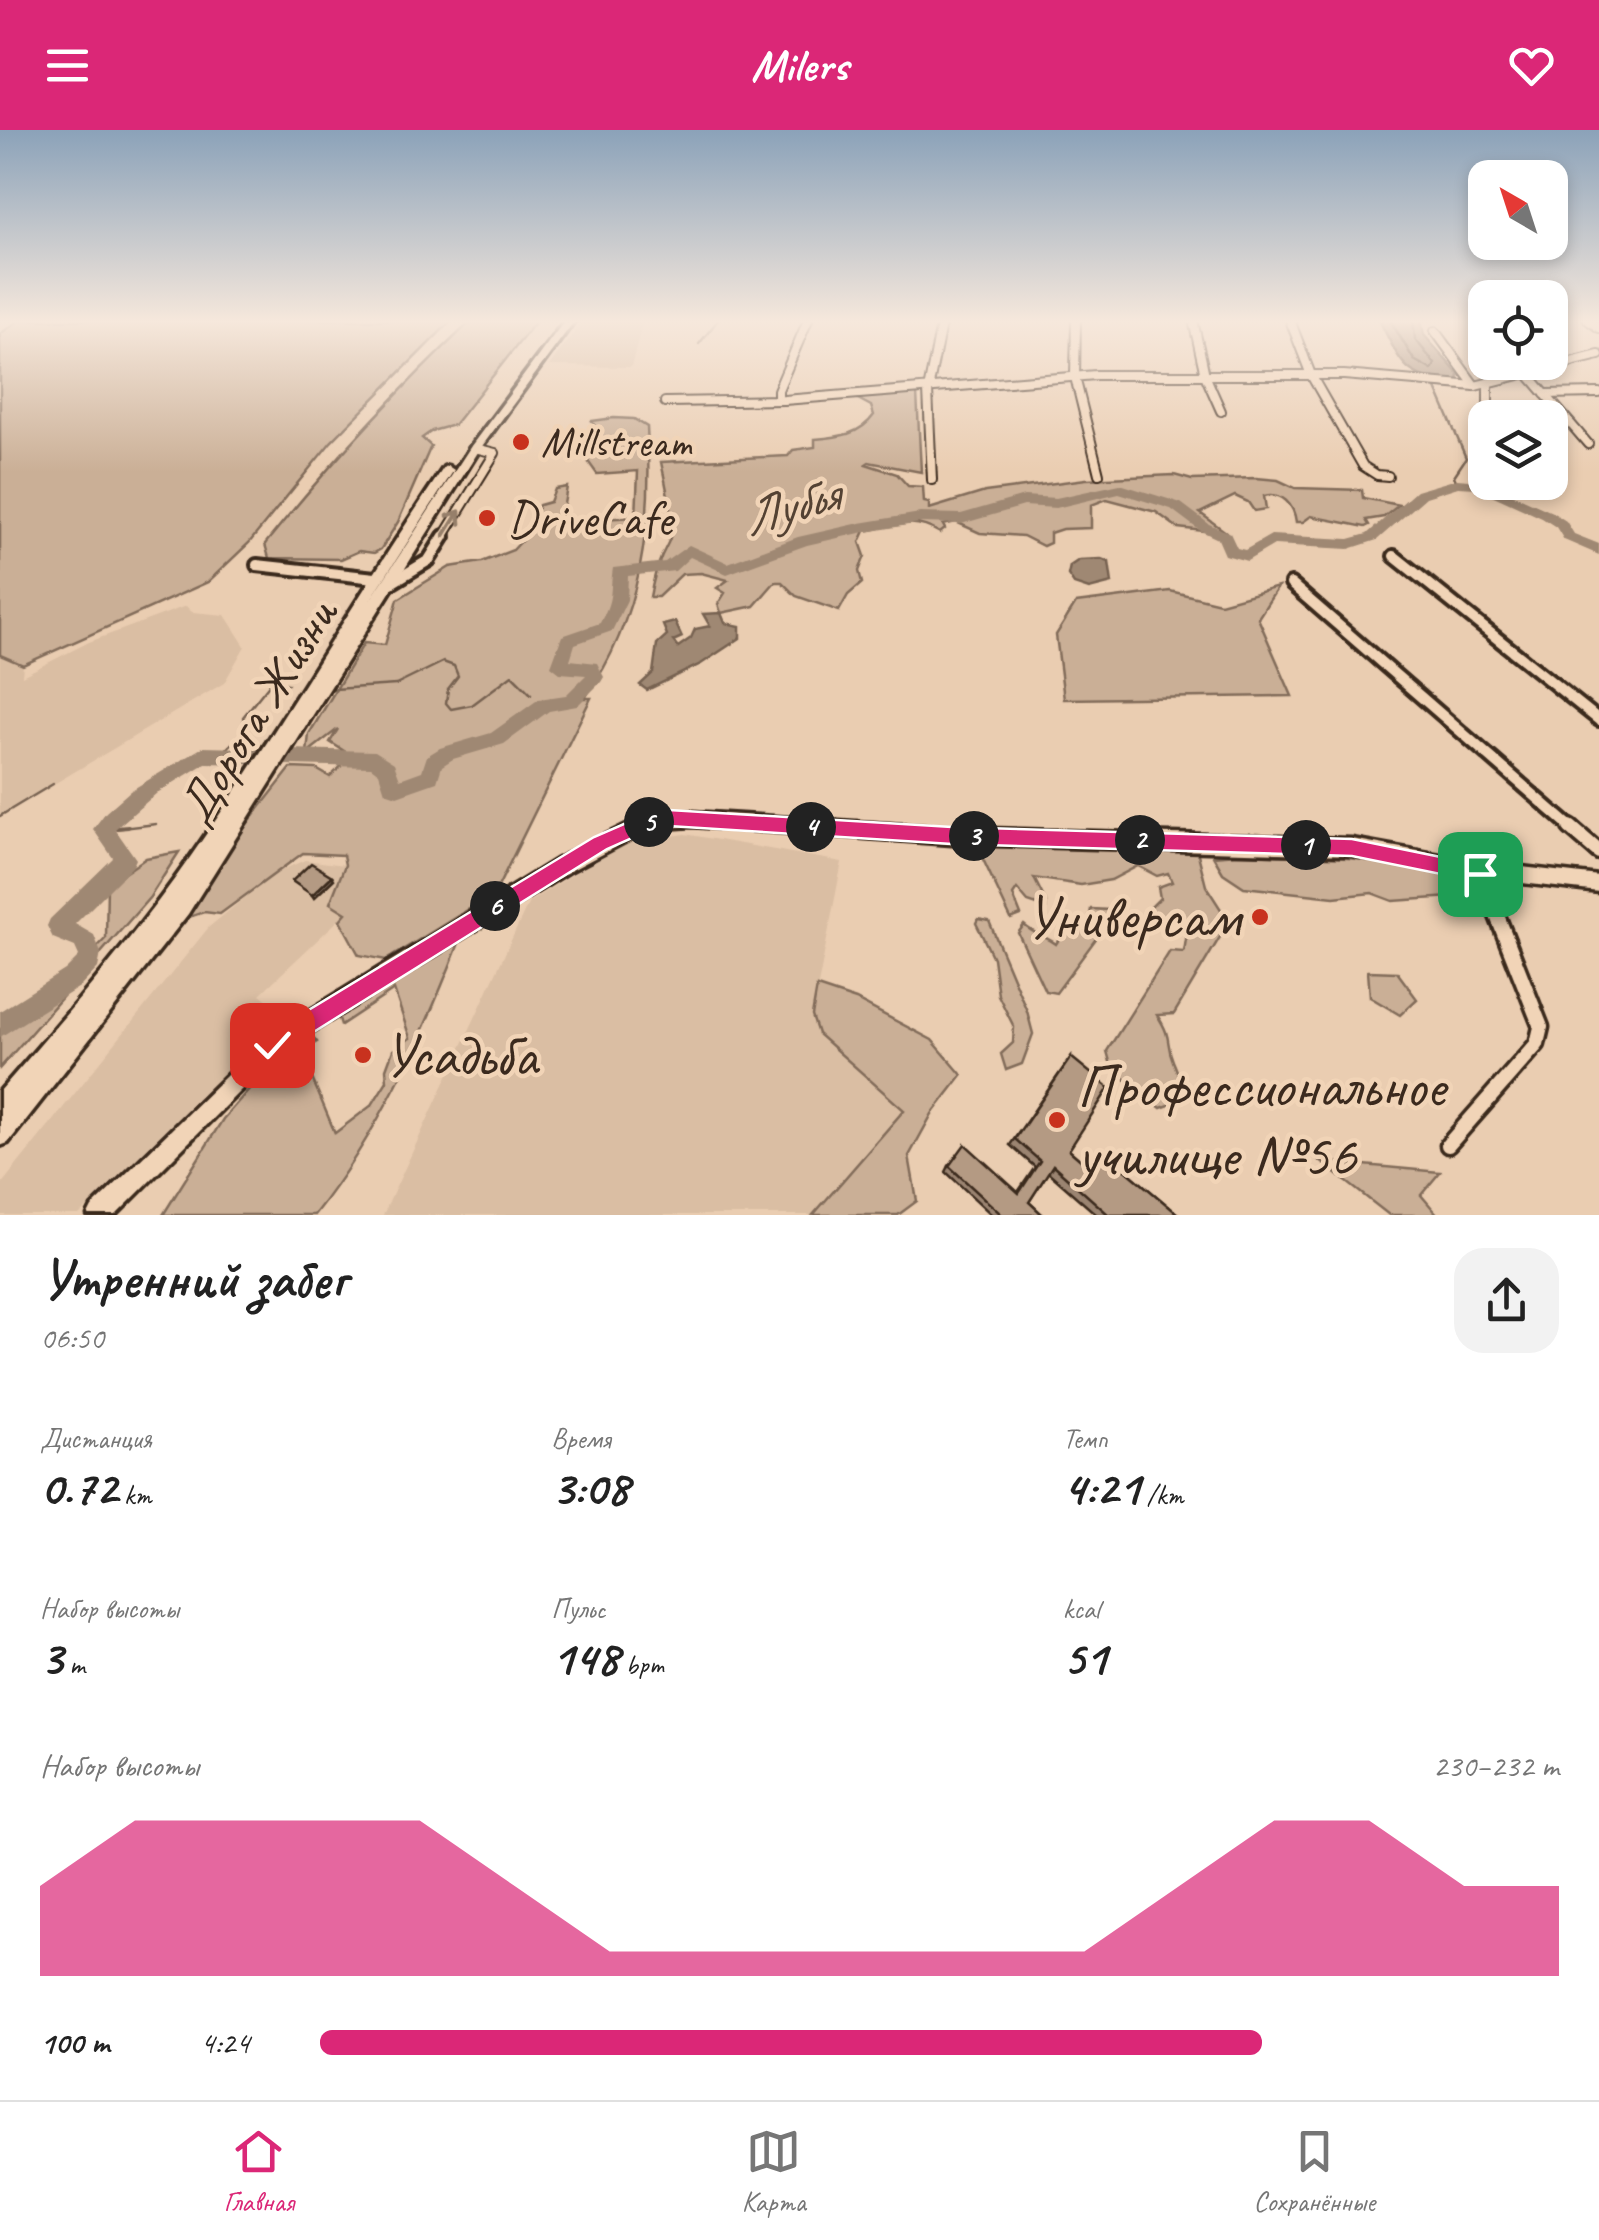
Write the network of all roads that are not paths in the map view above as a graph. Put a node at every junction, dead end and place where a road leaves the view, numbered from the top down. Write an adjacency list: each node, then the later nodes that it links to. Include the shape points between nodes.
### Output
1 (522, 371): 30 (main road, Дорога Жизни, via 464,447)
2 (532, 371): 24 (main road, Дорога Жизни)
3 (786, 371): 19 (street)
4 (932, 371): 16 (street)
5 (1075, 371): 11 (street)
6 (1204, 371): 9 (street)
7 (1310, 371): 10 (street)
8 (1464, 371): 15 (street)
9 (1205, 375): 10 (street); 11 (street); 22 (street)
10 (1312, 375): 15 (street); 26 (street, via 1363,466)
11 (1075, 377): 16 (street); 25 (street)
12 (1505, 380): 14 (street)
13 (1534, 380): 17 (street)
14 (1488, 384): 15 (street); 20 (street)
15 (1475, 386)
16 (928, 390): 19 (street); 27 (street)
17 (1545, 394): 18 (street); 23 (street)
18 (1599, 394)
19 (778, 400): 21 (street)
20 (1488, 400)
21 (664, 402)
22 (1220, 411)
23 (1588, 444)
24 (475, 448): 30 (main road, Дорога Жизни); 30 (street, one-way to 24, via 429,560 495,454)
25 (1099, 474)
26 (1388, 476)
27 (932, 480)
28 (1394, 556): 32 (street)
29 (257, 565): 30 (street)
30 (379, 583): 33 (main road, Дорога Жизни)
31 (1291, 584): 34 (street)
32 (1599, 720)
33 (258, 781): 37 (main road, Дорога Жизни, via 141,938); 38 (main road, Дорога Жизни, via 171,922)
34 (1599, 852)
35 (1479, 870): 36 (main road); 39 (street, via 1542,1028 1538,1044); 40 (main road, via 1352,848 952,836 681,818 647,822 546,875 272,1045)
36 (1599, 884)
37 (0, 1108)
38 (0, 1136)
39 (1448, 1145)
40 (100, 1215)

